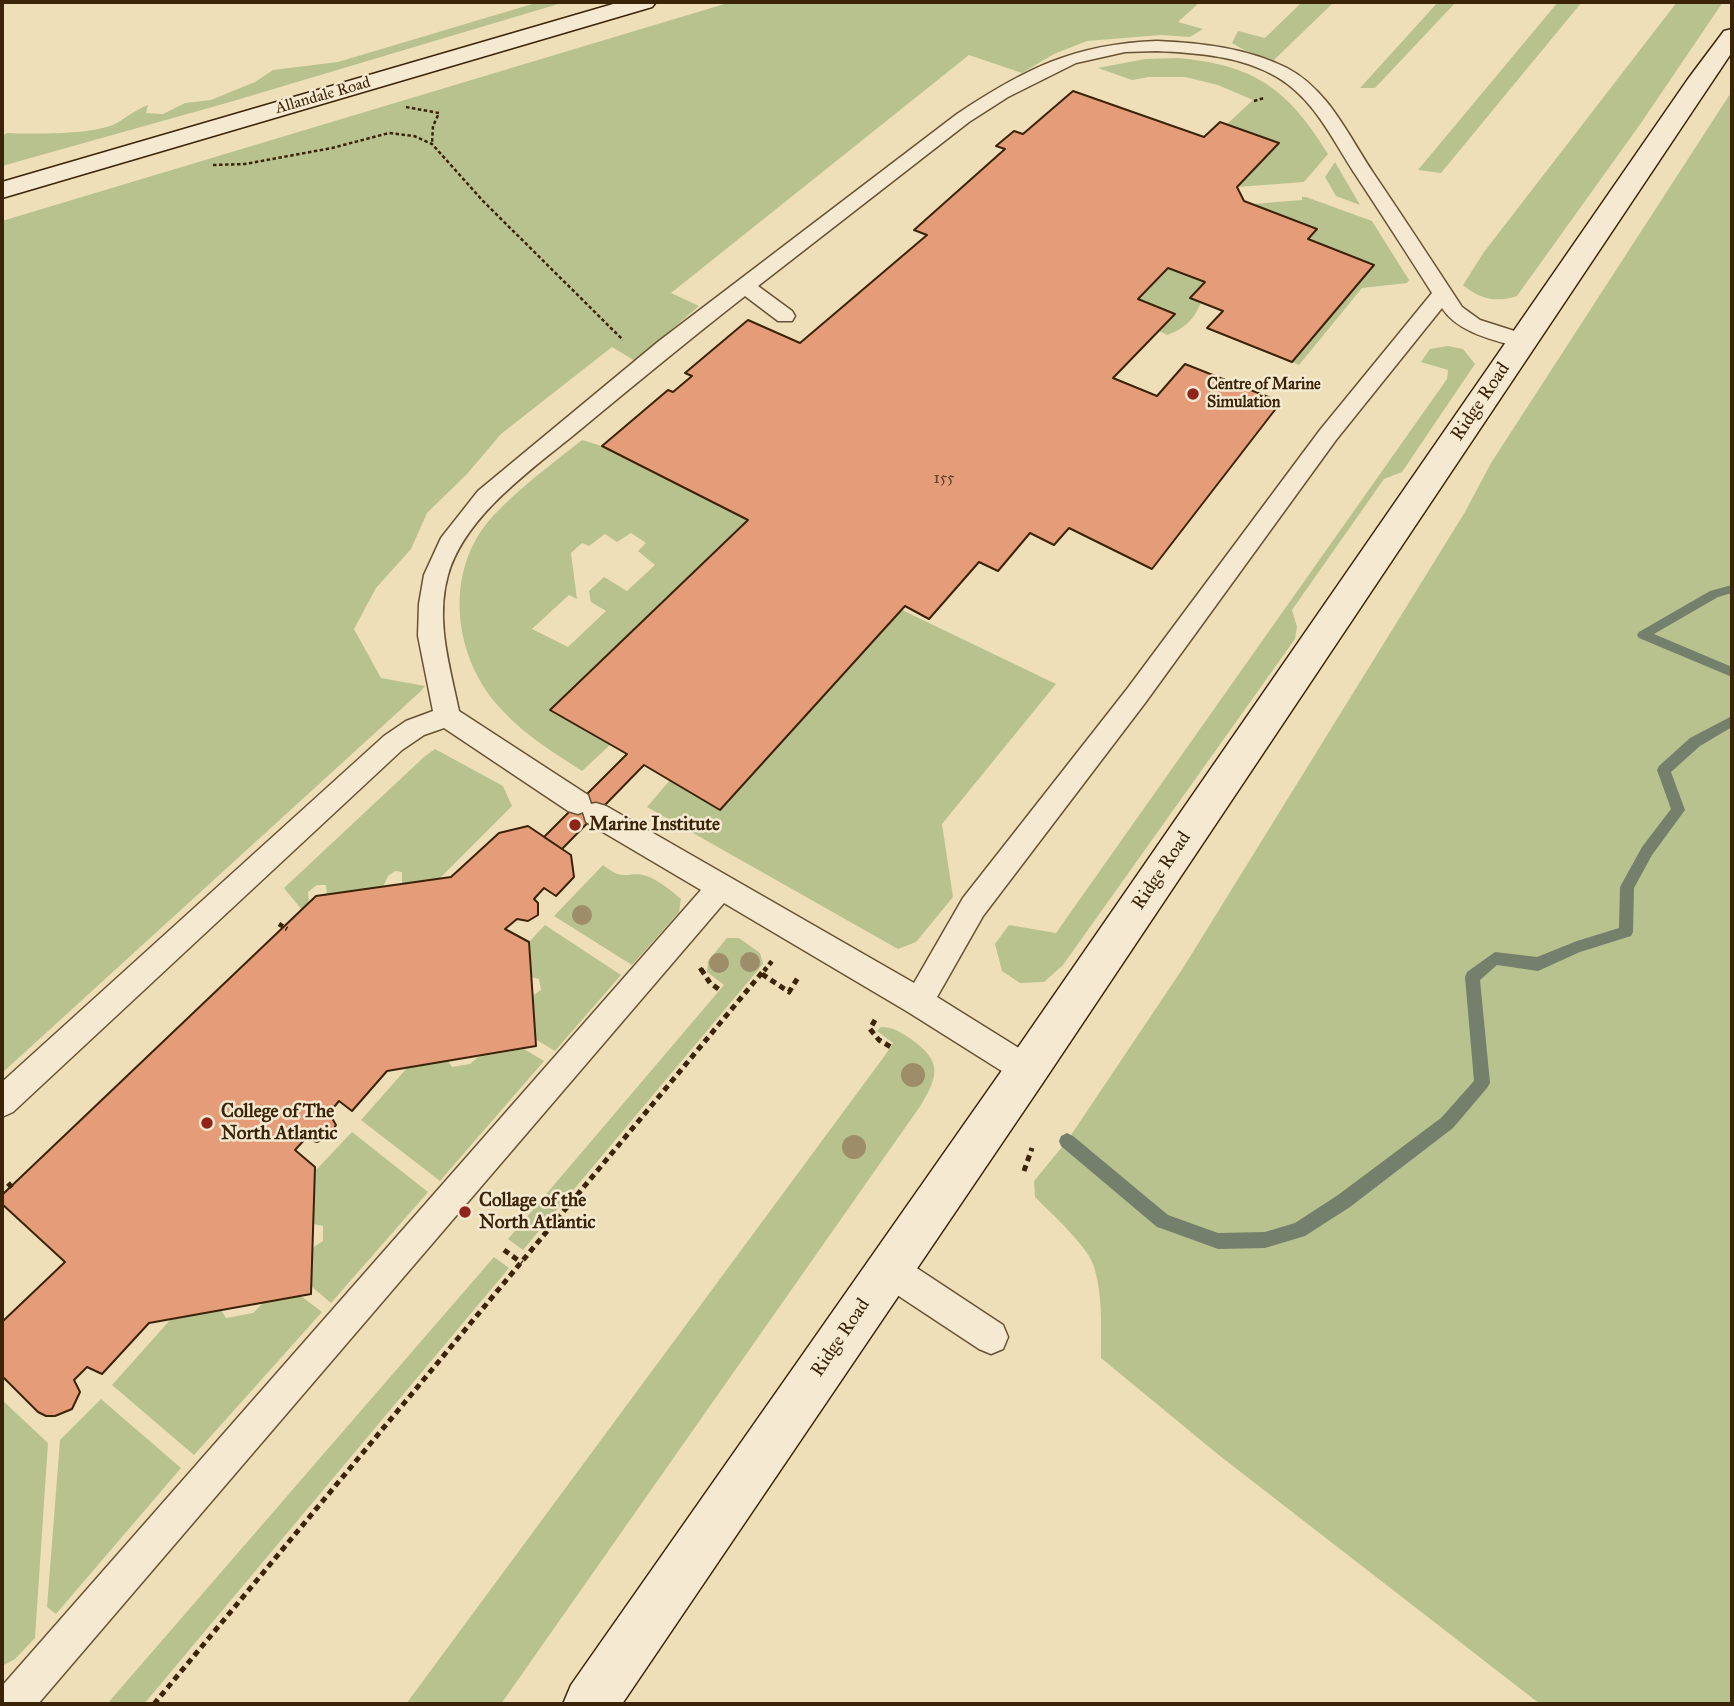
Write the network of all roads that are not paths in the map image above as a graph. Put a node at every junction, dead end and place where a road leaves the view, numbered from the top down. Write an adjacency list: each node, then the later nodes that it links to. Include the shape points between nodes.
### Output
1 (644, 2): 3 (street, Allandale Road)
2 (1732, 36): 7 (street, Ridge Road)
3 (2, 190)
4 (744, 286): 5 (lane, via 996,97 1071,59 1110,50 1161,47 1209,48 1233,55 1290,77 1305,89); 6 (lane); 8 (lane, via 486,497 449,544 436,575 431,604 431,636)
5 (1443, 293): 7 (lane, via 1455,312 1473,325); 10 (lane, via 1320,446 973,907)
6 (785, 316)
7 (1522, 341): 11 (street, Ridge Road)
8 (447, 717): 9 (lane, via 587,809); 12 (lane, via 415,728 393,743)
9 (721, 887): 10 (lane); 15 (lane)
10 (919, 1002): 11 (lane)
11 (1027, 1070): 13 (street, Ridge Road)
12 (2, 1102)
13 (888, 1269): 14 (lane); 16 (street, Ridge Road)
14 (991, 1337)
15 (12, 1704)
16 (590, 1704)

